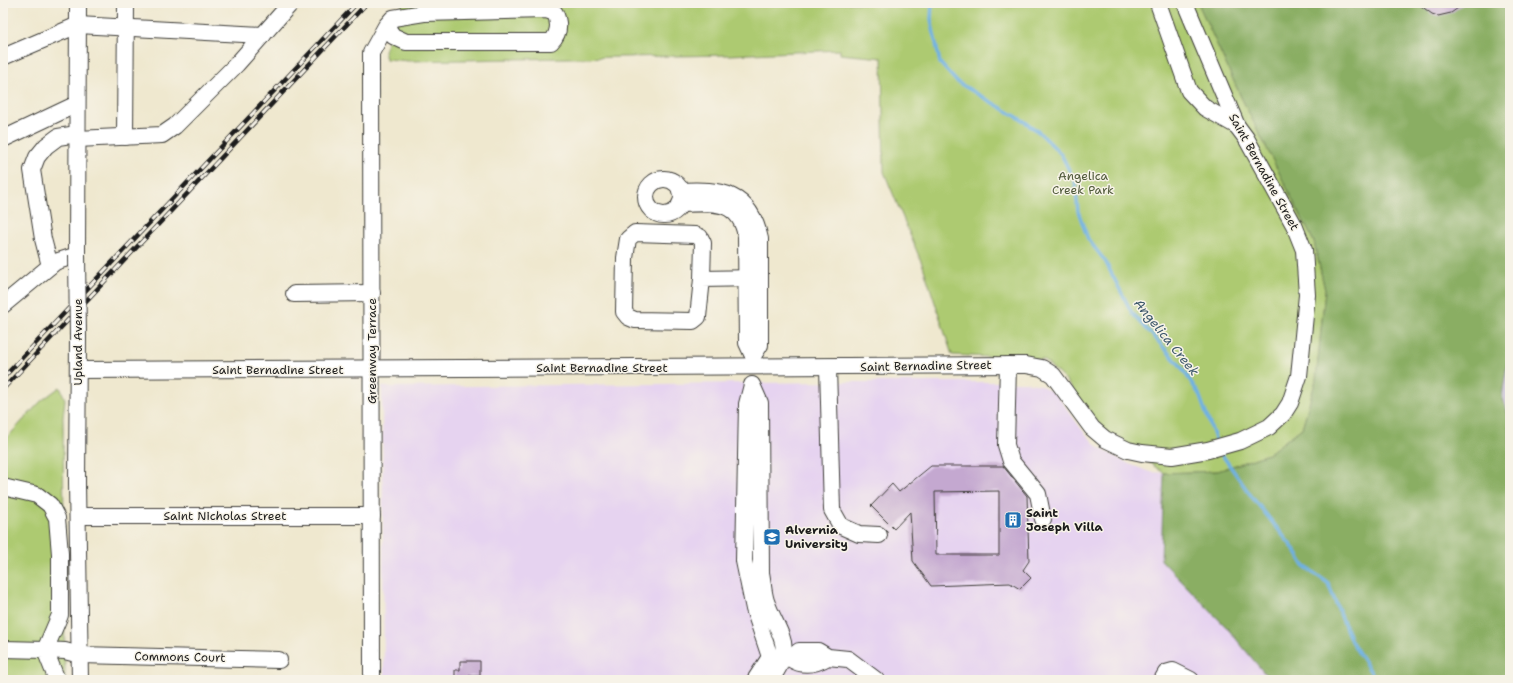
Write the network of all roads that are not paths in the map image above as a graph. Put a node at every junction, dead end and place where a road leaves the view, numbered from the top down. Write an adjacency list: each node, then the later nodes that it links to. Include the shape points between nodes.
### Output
1 (78, 3): 6 (street, Upland Avenue)
2 (126, 3): 8 (street)
3 (292, 3): 9 (street)
4 (1158, 3): 12 (street, via 1189,91 1204,108)
5 (1184, 3): 12 (street, Saint Bernadine Street)
6 (78, 25): 8 (street); 10 (street); 11 (street, Upland Avenue)
7 (386, 26): 7 (street, via 394,18 424,13 546,10 556,13 558,29 551,42 406,42 393,36); 23 (street, Greenway Terrace, via 371,53)
8 (126, 28): 9 (street); 14 (street)
9 (263, 35): 14 (street, via 175,126 162,135)
10 (3, 57)
11 (77, 104): 13 (street, Upland Avenue); 15 (street)
12 (1237, 126): 27 (street, Saint Bernadine Street, via 1294,225 1304,250 1307,294 1299,376 1290,403 1283,414 1269,427 1240,441 1208,450 1159,456 1142,453 1115,445 1092,428 1053,375 1042,368)
13 (77, 136): 14 (street); 19 (street, Upland Avenue); 20 (street, via 58,137 46,146 37,157 32,170)
14 (125, 137)
15 (3, 139)
16 (680, 197): 17 (street, via 675,211); 17 (street, via 674,183 664,180 654,182 650,186 647,191 647,202 653,212); 21 (street, via 721,204 735,212 743,213)
17 (664, 215): 18 (street)
18 (664, 234): 22 (street, via 700,237 703,243); 22 (street, via 635,233 628,239 624,312 628,317 635,320 693,321 698,317)
19 (78, 255): 20 (street); 29 (street, Upland Avenue, bridge)
20 (50, 266): 25 (street)
21 (754, 278): 22 (street); 26 (street, via 747,343)
22 (702, 279)
23 (372, 293): 24 (street); 30 (street, Greenway Terrace)
24 (294, 294)
25 (3, 305)
26 (753, 361): 28 (street, Saint Bernadine Street); 30 (street, Saint Bernadine Street); 39 (street, via 752,384 747,404 744,561 754,609)
27 (1008, 365): 28 (street, Saint Bernadine Street); 34 (street, via 1006,444 1011,461 1038,494)
28 (828, 367): 35 (street, via 832,510 841,526 859,534)
29 (78, 370): 30 (street, Saint Bernadine Street); 32 (street, Upland Avenue)
30 (372, 370): 33 (street, Greenway Terrace)
31 (3, 487): 37 (street, via 37,495 50,505 57,518 60,615)
32 (79, 516): 33 (street, Saint Nicholas Street); 38 (street, Upland Avenue)
33 (372, 516): 43 (street, Greenway Terrace)
34 (1043, 519)
35 (880, 535)
36 (3, 649): 37 (street, Commons Court)
37 (45, 650): 38 (street, Commons Court); 41 (street)
38 (80, 655): 40 (street, Commons Court); 42 (street, Upland Avenue)
39 (782, 658): 44 (street); 45 (street); 46 (street, via 799,651 818,651 828,657 848,659)
40 (279, 660)
41 (56, 680)
42 (80, 680)
43 (372, 680)
44 (755, 680)
45 (770, 680)
46 (876, 680)
47 (1162, 680): 48 (street, via 1166,673 1173,671)
48 (1191, 680)

